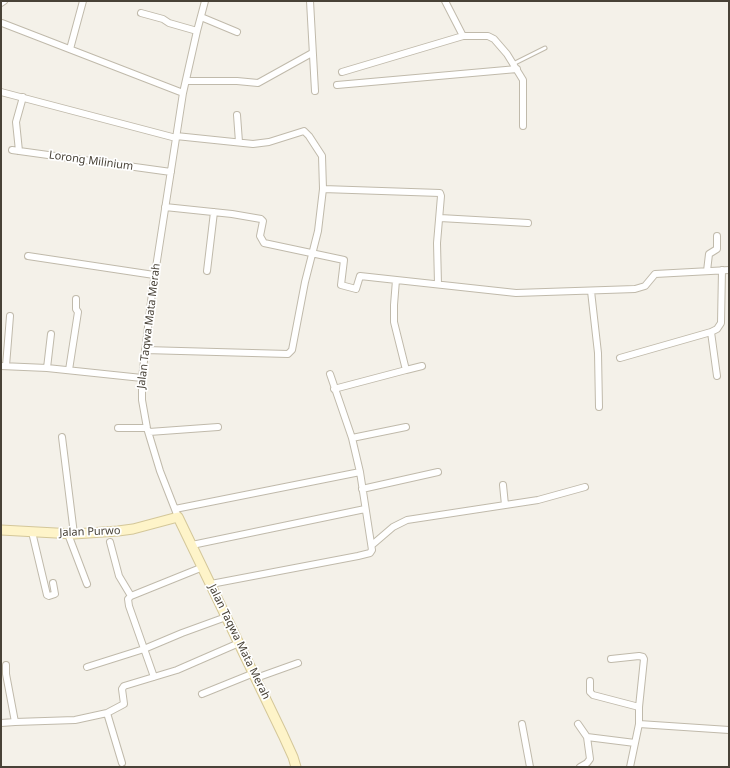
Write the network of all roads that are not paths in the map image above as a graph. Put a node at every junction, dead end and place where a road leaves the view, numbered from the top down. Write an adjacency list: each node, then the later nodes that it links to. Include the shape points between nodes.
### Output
1 (4, 1): 6 (street)
2 (83, 1): 14 (street)
3 (205, 1): 8 (street, Jalan Taqwa Mata Merah)
4 (310, 1): 15 (street)
5 (445, 1): 12 (street)
6 (1, 3)
7 (141, 13): 10 (street)
8 (201, 17): 10 (street, Jalan Taqwa Mata Merah); 11 (street)
9 (2, 23): 14 (street)
10 (197, 31): 18 (street, Jalan Taqwa Mata Merah)
11 (237, 32)
12 (463, 36): 16 (street, via 488,36 494,39); 17 (street)
13 (545, 48): 16 (lane)
14 (70, 49): 22 (street)
15 (312, 53): 18 (street, via 258,83); 20 (street)
16 (515, 66): 19 (street); 25 (street, via 524,85)
17 (342, 72)
18 (186, 81): 22 (street, Jalan Taqwa Mata Merah)
19 (337, 85)
20 (315, 91)
21 (1, 92): 23 (street)
22 (183, 94): 26 (street, Jalan Taqwa Mata Merah)
23 (23, 97): 26 (street); 28 (street, Lorong Milinium, via 16,122 15,151)
24 (237, 115): 27 (street)
25 (523, 126)
26 (176, 137): 27 (street); 28 (street, Jalan Taqwa Mata Merah)
27 (239, 142): 29 (street, via 269,142 304,131 322,156)
28 (171, 172): 30 (street, Jalan Taqwa Mata Merah)
29 (323, 190): 32 (street, via 439,193); 35 (street)
30 (165, 207): 31 (street); 41 (street, Jalan Taqwa Mata Merah)
31 (214, 212): 35 (street, via 261,219 263,222 260,236 264,243); 37 (street)
32 (440, 218): 33 (street); 43 (street, via 437,243)
33 (528, 224)
34 (717, 236): 40 (street, via 718,249 709,254)
35 (312, 254): 42 (street, via 344,260 341,285 356,289 360,276); 49 (street, via 292,350 288,354)
36 (28, 256): 41 (street)
37 (207, 270)
38 (722, 270): 39 (street); 40 (street); 47 (street, via 721,323 720,327)
39 (729, 270)
40 (707, 271): 44 (street, via 655,274 645,286 635,289)
41 (154, 275): 49 (street, Jalan Taqwa Mata Merah)
42 (396, 280): 43 (street); 55 (street, via 394,322)
43 (438, 284): 44 (street, via 516,293)
44 (590, 291): 60 (street, via 598,353)
45 (76, 299): 54 (street, via 78,312)
46 (10, 316): 51 (street)
47 (711, 332): 50 (street); 57 (street)
48 (51, 334): 53 (street)
49 (145, 350): 58 (street, Jalan Taqwa Mata Merah)
50 (620, 358)
51 (4, 366): 53 (street)
52 (422, 366): 55 (street)
53 (47, 368): 54 (street)
54 (69, 370): 58 (street)
55 (406, 370): 59 (street)
56 (330, 374): 59 (street)
57 (717, 376)
58 (142, 378): 64 (street, Jalan Taqwa Mata Merah, via 142,400)
59 (334, 389): 66 (street)
60 (599, 407)
61 (218, 427): 64 (street)
62 (406, 427): 66 (street)
63 (118, 428): 64 (street)
64 (148, 430): 74 (street, Jalan Taqwa Mata Merah, via 160,471)
65 (62, 437): 77 (street)
66 (352, 438): 67 (street)
67 (360, 472): 71 (street); 74 (street)
68 (438, 472): 71 (street)
69 (503, 485): 72 (street)
70 (586, 487): 72 (street)
71 (362, 489): 73 (street)
72 (505, 506): 80 (street, via 407,520 393,527)
73 (365, 509): 79 (street); 80 (street)
74 (177, 513): 77 (street, Jalan Purwo, via 133,529); 79 (street, Jalan Taqwa Mata Merah)
75 (1, 530): 76 (street, Jalan Purwo)
76 (32, 532): 77 (street, Jalan Purwo); 82 (street, via 48,596 55,594)
77 (71, 534): 83 (street)
78 (110, 542): 85 (street, via 119,576)
79 (192, 545): 81 (street, Jalan Taqwa Mata Merah)
80 (372, 545): 84 (street, via 370,553)
81 (203, 567): 84 (street, Jalan Taqwa Mata Merah); 85 (street)
82 (53, 583)
83 (87, 584)
84 (211, 584): 86 (street, Jalan Taqwa Mata Merah)
85 (130, 596): 88 (street, via 129,606)
86 (226, 617): 87 (street, Jalan Taqwa Mata Merah); 88 (street)
87 (239, 643): 93 (street, Jalan Taqwa Mata Merah); 94 (street, via 177,670)
88 (144, 649): 92 (street); 94 (street)
89 (611, 659): 97 (street, via 643,657)
90 (298, 663): 93 (street)
91 (6, 665): 99 (street)
92 (87, 667)
93 (255, 676): 96 (street); 108 (street, Jalan Taqwa Mata Merah)
94 (154, 677): 98 (street, via 124,686 124,704)
95 (590, 681): 97 (street, via 590,692 593,695)
96 (202, 694)
97 (639, 707): 103 (street)
98 (107, 713): 99 (street, via 75,720); 107 (street)
99 (15, 722): 100 (street)
100 (1, 723)
101 (522, 724): 109 (street)
102 (578, 724): 105 (street)
103 (639, 724): 104 (street); 106 (street)
104 (729, 730)
105 (587, 737): 106 (street); 110 (street, via 590,759)
106 (635, 743): 111 (street)
107 (122, 763)
108 (296, 767)
109 (530, 767)
110 (580, 767)
111 (630, 767)

